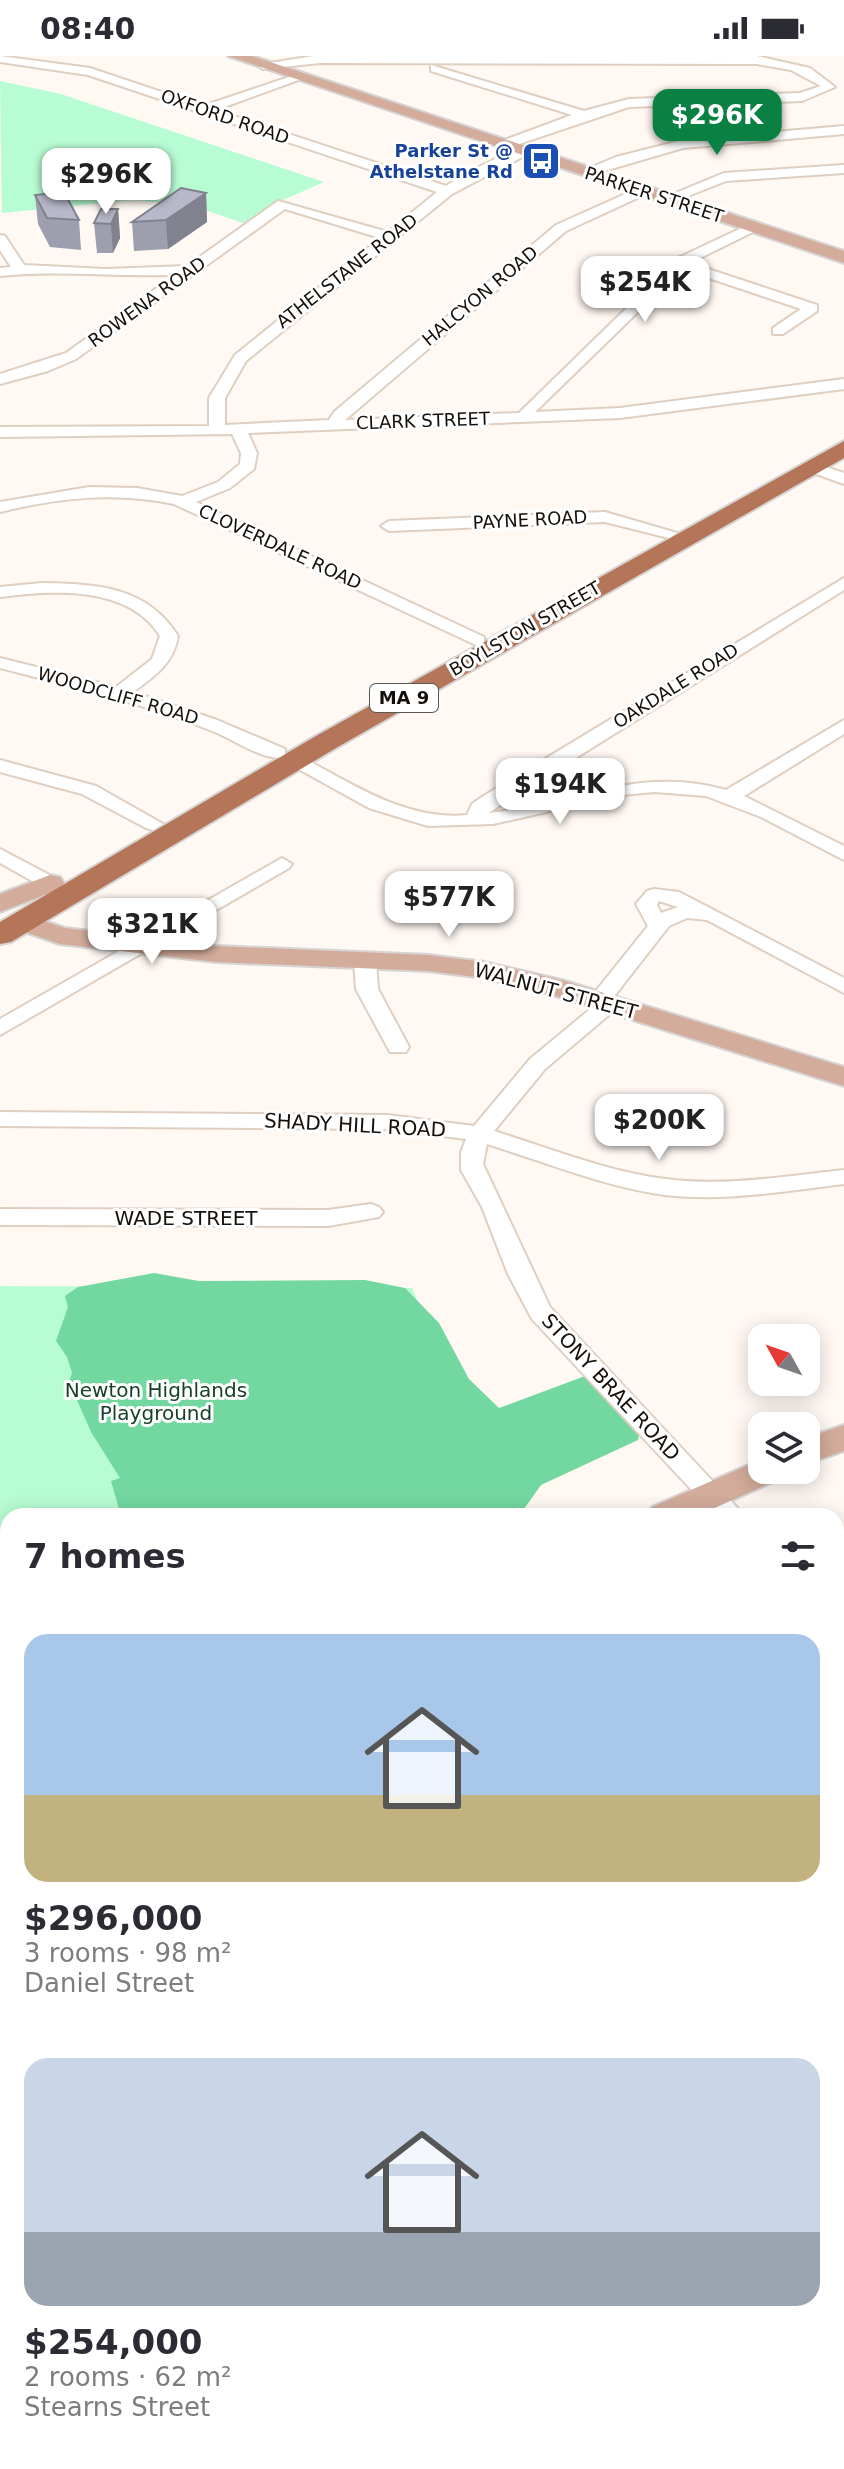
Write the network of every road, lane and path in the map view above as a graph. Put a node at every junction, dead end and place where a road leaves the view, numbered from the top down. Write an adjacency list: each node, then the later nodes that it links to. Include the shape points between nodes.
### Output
1 (236, 56): 4 (main road, PARKER STREET)
2 (0, 58): 6 (street, OXFORD ROAD, via 90,72)
3 (399, 59): 4 (street, via 283,60); 7 (street); 7 (street, via 757,60 811,74 829,87 802,97 629,103)
4 (263, 65): 5 (main road, PARKER STREET)
5 (297, 76): 6 (street); 9 (main road, PARKER STREET)
6 (203, 110): 13 (street, OXFORD ROAD)
7 (584, 115): 9 (street)
8 (844, 130): 12 (street, via 693,140 635,153)
9 (504, 145): 10 (main road, PARKER STREET)
10 (525, 152): 12 (main road, PARKER STREET); 13 (street, ATHELSTANE ROAD)
11 (844, 169): 15 (street, via 724,177)
12 (587, 172): 14 (main road, PARKER STREET)
13 (447, 191): 17 (street, ATHELSTANE ROAD)
14 (641, 191): 15 (main road, PARKER STREET); 28 (street, HALCYON ROAD, via 558,230 340,415)
15 (668, 199): 16 (main road, PARKER STREET)
16 (752, 227): 19 (main road, PARKER STREET); 20 (street)
17 (391, 237): 22 (street, ROWENA ROAD, via 283,204); 30 (street, ATHELSTANE ROAD, via 240,358 217,398)
18 (0, 239): 21 (street)
19 (844, 257)
20 (680, 264): 24 (street, via 812,308); 27 (street)
21 (20, 269): 22 (street); 23 (street)
22 (191, 270): 25 (street, ROWENA ROAD, via 71,356)
23 (0, 272)
24 (778, 331)
25 (0, 379)
26 (844, 384): 27 (street, CLARK STREET, via 663,410)
27 (524, 417): 28 (street, CLARK STREET)
28 (335, 425): 29 (street, CLARK STREET)
29 (238, 429): 30 (street, CLARK STREET); 36 (street, CLOVERDALE ROAD, via 249,453 248,466 224,485)
30 (217, 430): 31 (street, CLARK STREET)
31 (0, 432)
32 (844, 435): 39 (highway, BOYLSTON STREET / MA 9)
33 (844, 448): 34 (highway, BOYLSTON STREET / MA 9)
34 (811, 467): 35 (street); 46 (highway, BOYLSTON STREET / MA 9)
35 (844, 479)
36 (184, 501): 37 (street, via 153,495 68,494); 42 (street, CLOVERDALE ROAD)
37 (0, 507)
38 (389, 526): 39 (street, PAYNE ROAD, via 605,517)
39 (669, 533): 42 (highway, BOYLSTON STREET / MA 9)
40 (844, 583): 48 (street, OAKDALE ROAD)
41 (0, 592): 44 (street, via 90,590 153,614 169,636 166,654)
42 (478, 641): 46 (highway, BOYLSTON STREET / MA 9)
43 (0, 663): 44 (street, WOODCLIFF ROAD)
44 (120, 693): 46 (street, WOODCLIFF ROAD, via 214,723)
45 (844, 726): 49 (street)
46 (286, 757): 51 (street, WOODCLIFF ROAD, via 407,815); 52 (highway, BOYLSTON STREET / MA 9); 57 (highway, BOYLSTON STREET / MA 9)
47 (0, 766): 52 (street, via 79,786)
48 (540, 769): 50 (street); 51 (street, OAKDALE ROAD, via 484,804)
49 (728, 797): 50 (street, WOODCLIFF ROAD, via 665,785); 53 (street, WOODCLIFF ROAD)
50 (586, 798): 51 (street, WOODCLIFF ROAD)
51 (476, 820)
52 (153, 824): 56 (highway, BOYLSTON STREET / MA 9)
53 (844, 854)
54 (0, 855): 56 (street)
55 (282, 864): 58 (street)
56 (50, 883): 57 (highway, BOYLSTON STREET / MA 9)
57 (5, 924): 58 (main road, WALNUT STREET)
58 (142, 946): 59 (main road, WALNUT STREET); 62 (street)
59 (365, 961): 61 (main road, WALNUT STREET, via 484,970); 63 (street, via 367,989)
60 (844, 987): 61 (street, via 700,911 672,915 658,926)
61 (603, 1002): 64 (main road, WALNUT STREET); 66 (street, via 538,1063)
62 (0, 1028)
63 (398, 1047)
64 (844, 1077)
65 (0, 1119): 66 (street, SHADY HILL ROAD, via 356,1120)
66 (480, 1134): 67 (street, SHADY HILL ROAD, via 665,1187 743,1189); 73 (street, STONY BRAE ROAD, via 471,1166 530,1297 570,1347)
67 (844, 1177)
68 (371, 1212): 69 (street, WADE STREET, via 328,1218)
69 (0, 1217)
70 (844, 1437): 71 (main road)
71 (820, 1446)
72 (749, 1484): 73 (main road)
73 (721, 1506)

